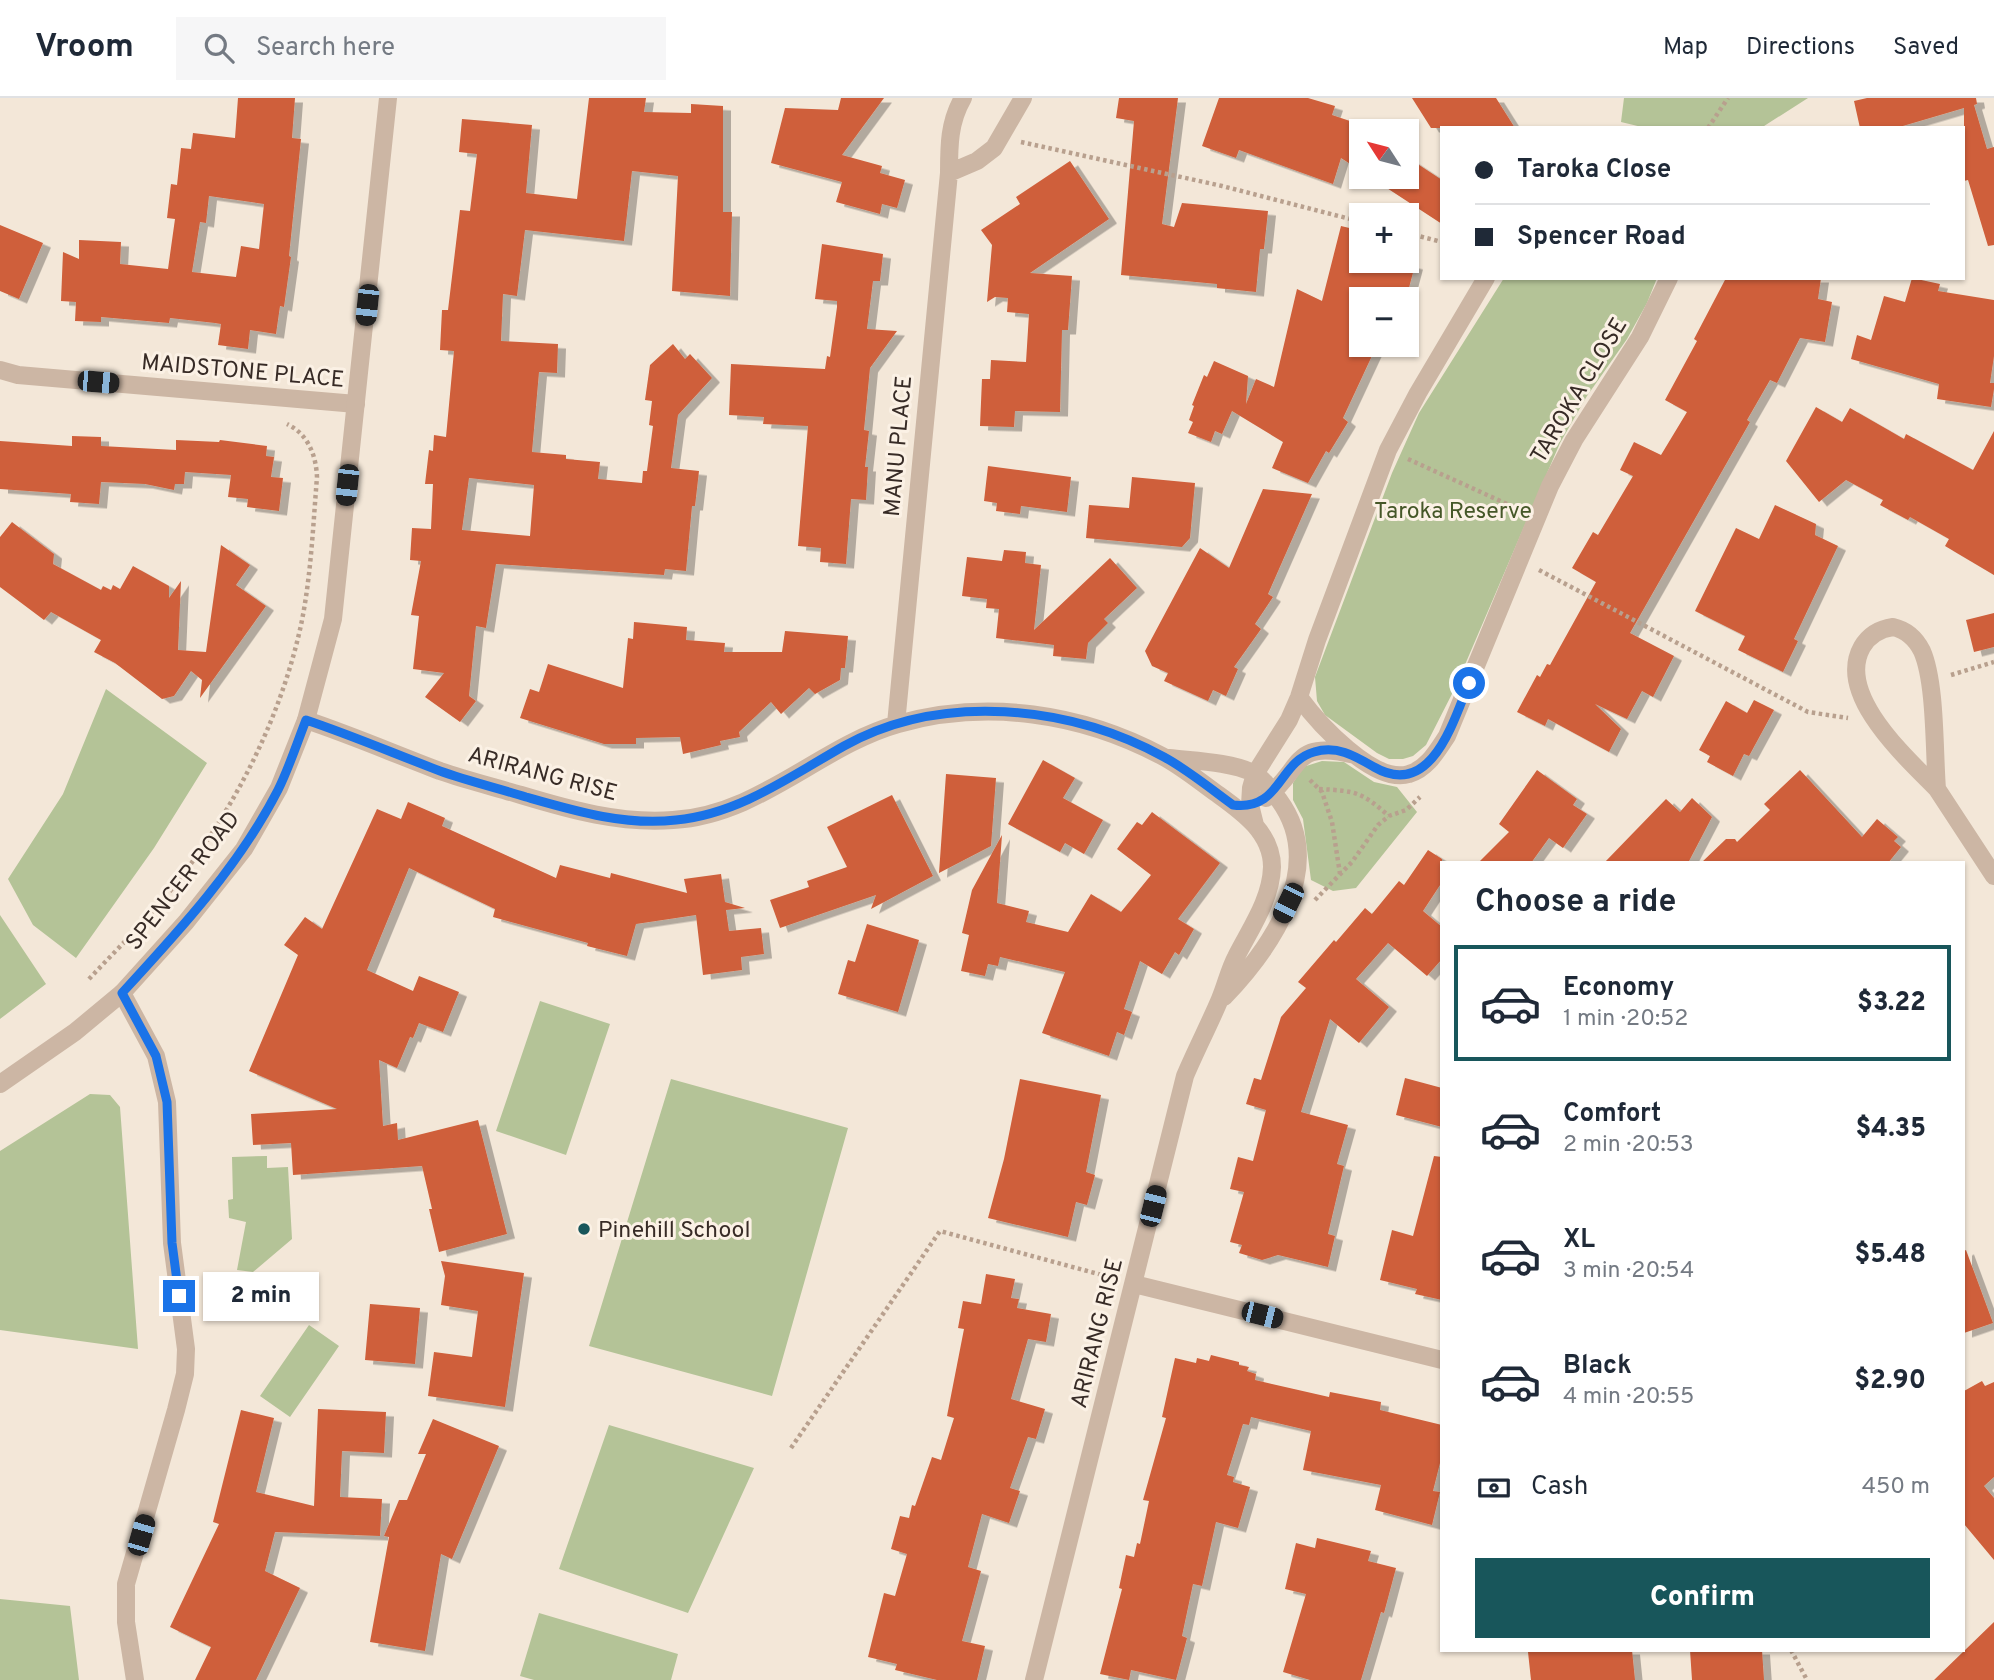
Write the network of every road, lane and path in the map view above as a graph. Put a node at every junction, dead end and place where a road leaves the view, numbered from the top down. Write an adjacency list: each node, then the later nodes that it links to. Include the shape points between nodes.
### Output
1 (388, 98): 14 (street, SPENCER ROAD)
2 (963, 98): 7 (street, MANU PLACE, via 950,132)
3 (1023, 98): 6 (street)
4 (1728, 98): 5 (path)
5 (1709, 126)
6 (1000, 138): 7 (street, via 977,161); 8 (path)
7 (949, 173): 24 (street, MANU PLACE)
8 (1349, 219)
9 (1419, 236): 10 (path)
10 (1440, 241)
11 (1485, 280): 16 (street)
12 (1668, 280): 17 (street, TAROKA CLOSE, via 1640,337 1574,440)
13 (0, 370): 14 (street, MAIDSTONE PLACE)
14 (356, 404): 22 (street, SPENCER ROAD, via 333,619)
15 (282, 424): 38 (path, via 298,430 307,441 316,458 317,477 306,593 292,662 273,718 227,806 179,879)
16 (1388, 450): 17 (path); 21 (street)
17 (1536, 517): 18 (street, TAROKA CLOSE)
18 (1519, 561): 23 (path, via 1808,712); 25 (street, TAROKA CLOSE, via 1437,751 1416,771 1395,776)
19 (1994, 663): 20 (path)
20 (1929, 681): 23 (street, via 1921,649 1912,637 1893,627 1874,634 1860,651 1857,672); 30 (street)
21 (1298, 697): 25 (street, TAROKA CLOSE, via 1323,727); 28 (street)
22 (306, 720): 24 (street, ARIRANG RISE, via 442,772 594,816 650,821 677,820 727,808 784,783 845,745); 41 (street, SPENCER ROAD, via 279,788 244,849)
23 (1877, 722): 30 (street)
24 (896, 724): 26 (street, ARIRANG RISE, via 960,712 1040,714 1102,730)
25 (1358, 756): 27 (street, TAROKA CLOSE, via 1312,752)
26 (1166, 758): 28 (street, ARIRANG RISE, via 1209,762); 33 (street, ARIRANG RISE)
27 (1294, 766): 29 (path); 31 (street, TAROKA CLOSE)
28 (1255, 774): 31 (street, ARIRANG RISE); 33 (street)
29 (1319, 789): 34 (path, via 1354,791); 35 (path, via 1332,822)
30 (1937, 789): 36 (street)
31 (1273, 792): 33 (street, TAROKA CLOSE, via 1262,801); 42 (street, ARIRANG RISE, via 1295,835 1299,854 1295,889 1251,969)
32 (1420, 797): 34 (path, via 1406,810)
33 (1242, 805): 42 (street, ARIRANG RISE, via 1265,838 1272,869 1257,918 1235,958)
34 (1389, 816): 35 (path)
35 (1339, 874): 37 (path)
36 (1994, 876)
37 (1315, 900)
38 (127, 939): 39 (path); 40 (path)
39 (135, 947)
40 (89, 979)
41 (122, 993): 43 (street, SPENCER ROAD); 48 (street, via 156,1056 167,1102 172,1243 186,1349 176,1410 126,1584 125,1622)
42 (1219, 1002): 44 (street, ARIRANG RISE, via 1185,1076)
43 (0, 1084)
44 (1134, 1284): 45 (street); 46 (path, via 940,1231); 49 (street, ARIRANG RISE)
45 (1440, 1360)
46 (791, 1448)
47 (1792, 1652): 50 (path)
48 (135, 1680)
49 (1034, 1680)
50 (1807, 1680)

